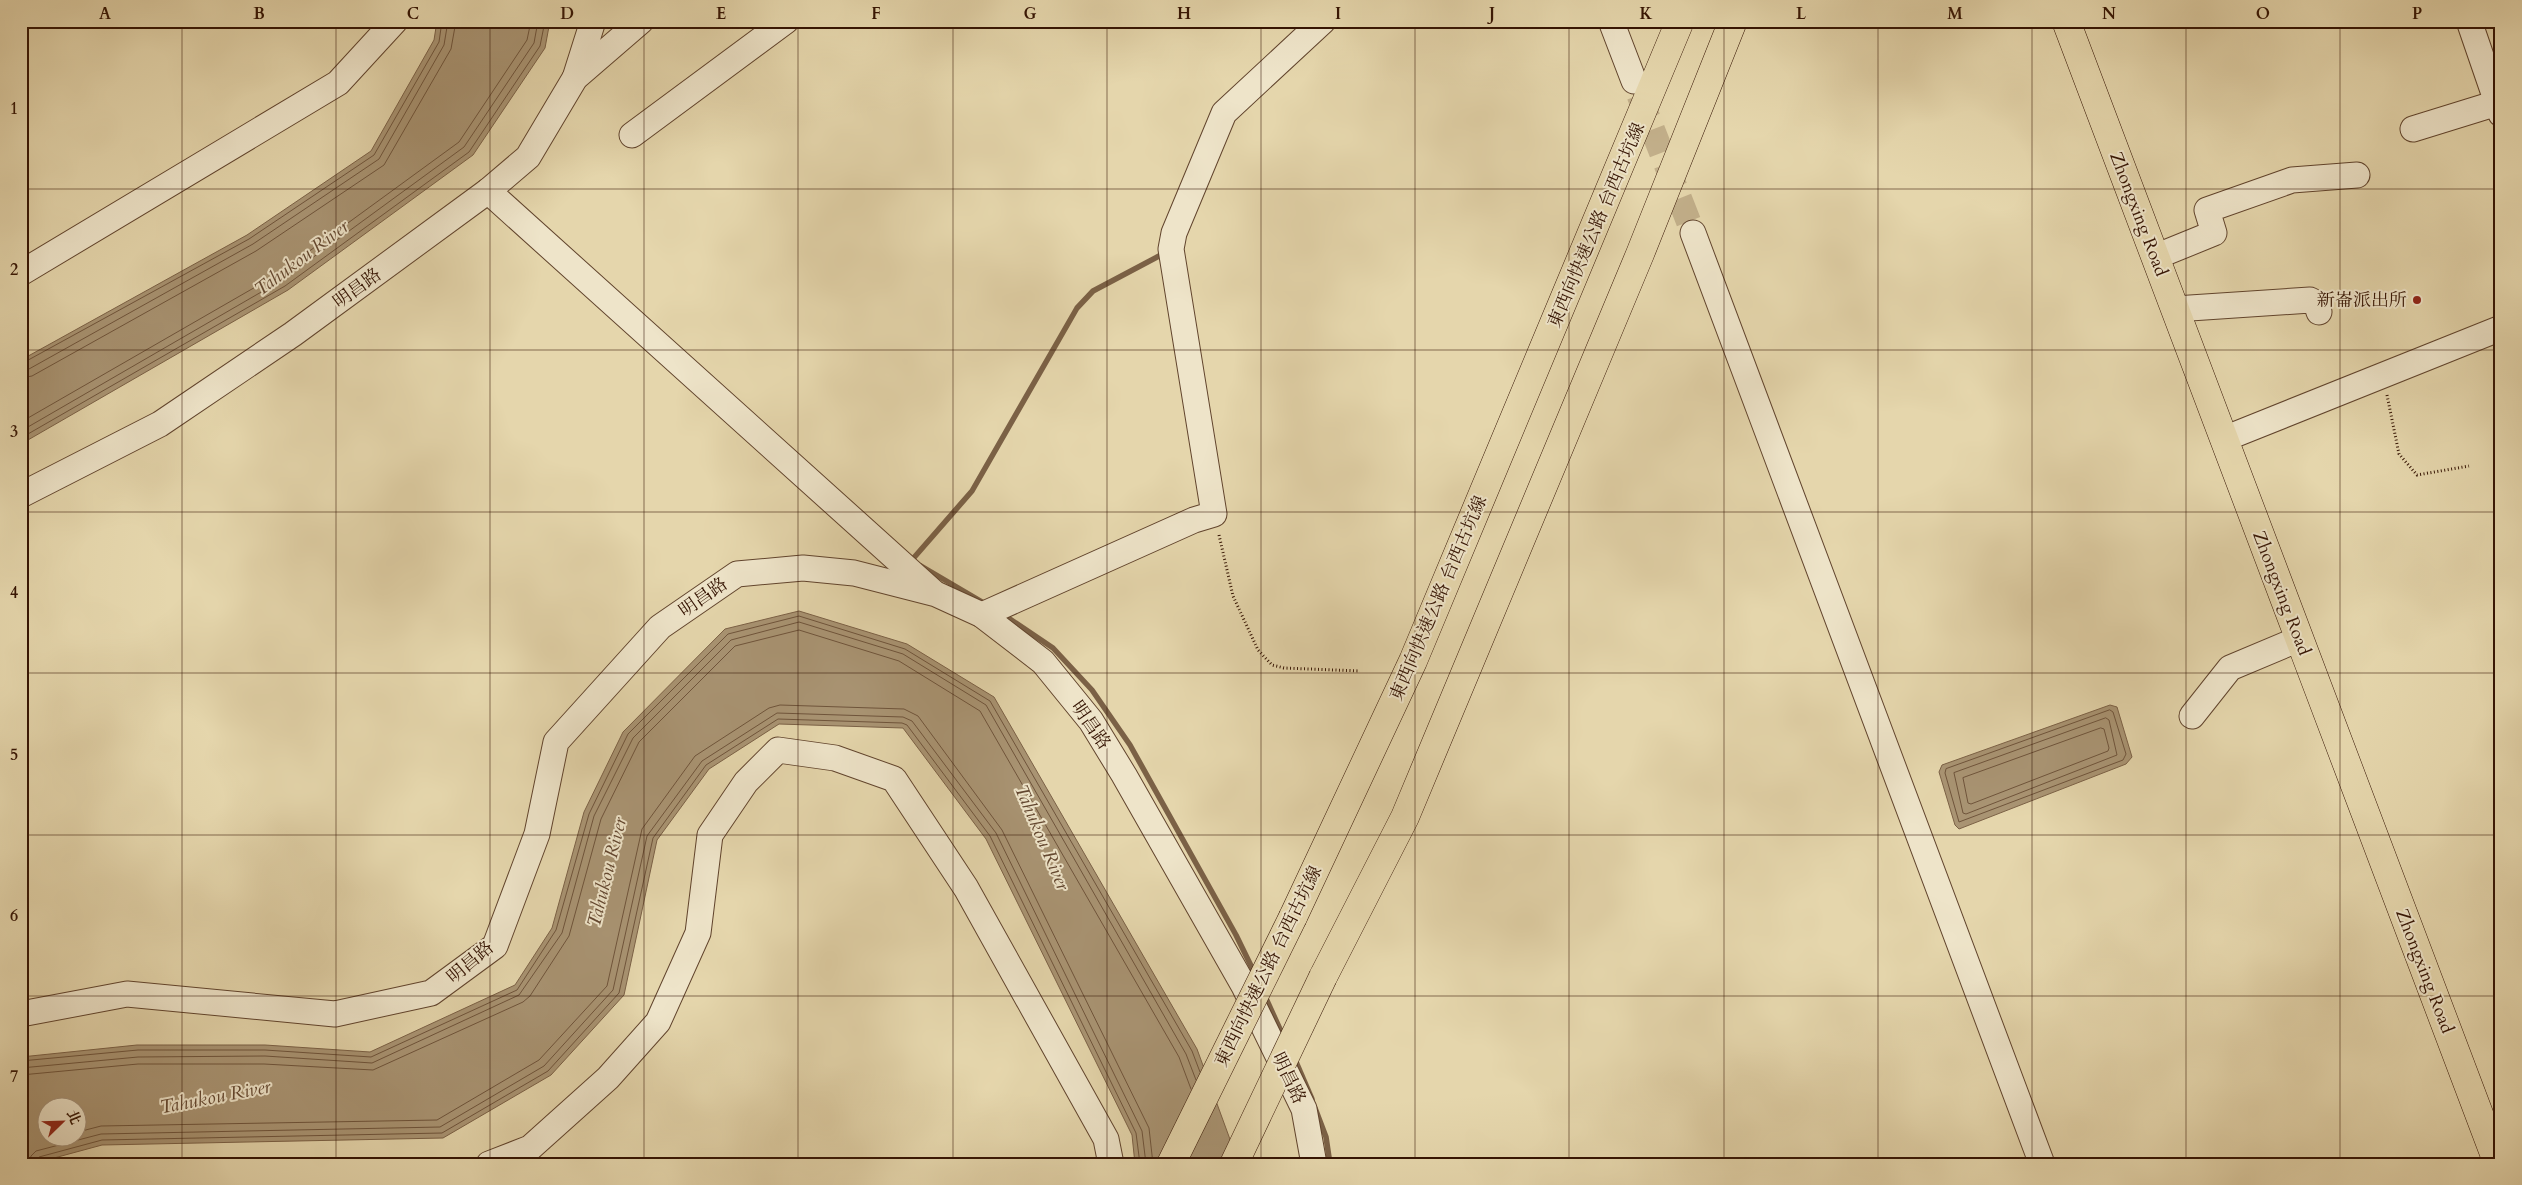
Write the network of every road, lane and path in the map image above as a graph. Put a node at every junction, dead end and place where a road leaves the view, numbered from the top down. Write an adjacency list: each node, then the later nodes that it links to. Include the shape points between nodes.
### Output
1 (395, 21): 20 (street, via 338,83)
2 (592, 21): 11 (street)
3 (641, 21): 11 (street, 明昌路)
4 (786, 21): 15 (street)
5 (1324, 21): 28 (street, via 1224,113 1174,233 1171,249)
6 (1611, 21): 12 (street)
7 (1680, 21): 37 (main road, 東西向快速公路 台西古坑線, bridge, via 1413,662 1293,917)
8 (1733, 21): 38 (main road, bridge, via 1640,254 1405,817 1323,977)
9 (2066, 21): 19 (main road, Zhongxing Road)
10 (2469, 21): 13 (street)
11 (576, 78): 17 (street, 明昌路, via 528,157)
12 (1634, 81)
13 (2499, 109): 14 (street)
14 (2413, 129)
15 (632, 135)
16 (2358, 175): 19 (street, via 2292,180 2207,210 2214,233)
17 (488, 191): 27 (street, 明昌路, via 293,334 160,424); 29 (street)
18 (1693, 233): 40 (street)
19 (2155, 257): 21 (main road, Zhongxing Road)
20 (21, 273)
21 (2175, 309): 22 (street, via 2310,300 2316,303); 25 (main road, Zhongxing Road)
22 (2319, 312)
23 (2501, 328): 24 (street)
24 (2383, 375): 25 (street); 26 (path, via 2399,454 2417,476)
25 (2224, 439): 31 (main road, Zhongxing Road)
26 (2469, 466)
27 (21, 495)
28 (1214, 514): 30 (street); 32 (path, via 1233,596 1258,650 1272,665 1284,668)
29 (936, 594): 30 (street, 明昌路); 34 (street, 明昌路, via 854,573 803,568 737,574 660,627 556,742 537,834 495,946 431,993 335,1014 128,994)
30 (982, 615): 39 (street, 明昌路, via 1043,662 1091,722 1124,775 1244,986 1304,1108)
31 (2299, 639): 33 (street, via 2230,668); 41 (main road, Zhongxing Road)
32 (1360, 671)
33 (2192, 716)
34 (21, 1014)
35 (489, 1164): 36 (street, via 530,1148 608,1078 658,1022 698,933 710,835 746,782 778,750 835,758 894,779 971,897 1106,1139)
36 (1111, 1164)
37 (1171, 1164)
38 (1234, 1164)
39 (1314, 1164)
40 (2042, 1164)
41 (2498, 1164)

